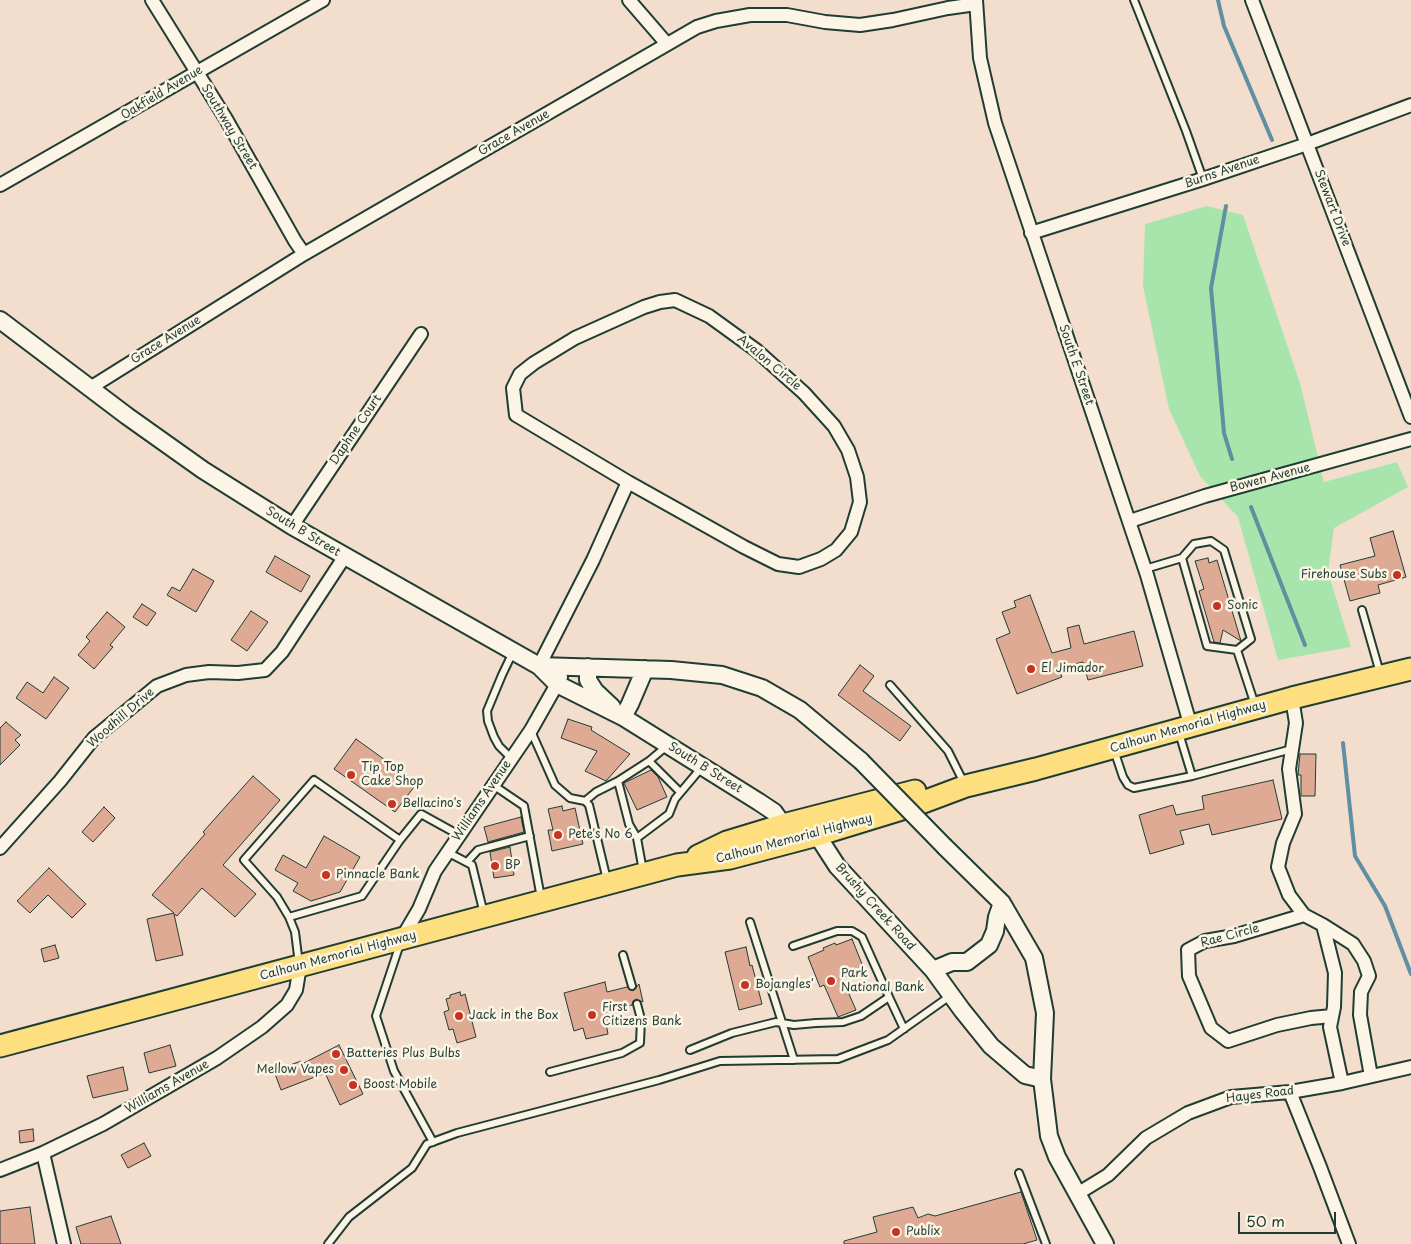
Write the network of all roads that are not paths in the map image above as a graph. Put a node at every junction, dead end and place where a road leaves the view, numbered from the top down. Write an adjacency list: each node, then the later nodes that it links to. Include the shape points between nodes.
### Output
1 (152, 0): 8 (street, Southway Street)
2 (323, 0): 8 (street, Oakfield Avenue)
3 (629, 0): 7 (street)
4 (1134, 0): 11 (lane)
5 (1252, 0): 10 (street, Stewart Drive)
6 (976, 2): 7 (street, Grace Avenue, via 860,24 787,15 750,15 698,27); 13 (street, South E Street, via 980,58 995,123)
7 (667, 44): 14 (street, Grace Avenue)
8 (196, 72): 12 (street, Oakfield Avenue); 14 (street, Southway Street)
9 (1411, 105): 10 (street, Burns Avenue)
10 (1307, 144): 11 (street, Burns Avenue); 18 (street, Stewart Drive)
11 (1203, 179): 13 (street, Burns Avenue)
12 (0, 186)
13 (1031, 233): 21 (street, South E Street)
14 (304, 254): 17 (street, Grace Avenue)
15 (0, 320): 17 (street, South B Street)
16 (420, 334): 22 (street, Daphne Court)
17 (90, 388): 22 (street, South B Street, via 201,468)
18 (1411, 417)
19 (1411, 439): 21 (street, Bowen Avenue, via 1205,496)
20 (628, 482): 20 (street, Avalon Circle, via 516,415 513,388 520,374 575,338 644,307 675,300 709,316 756,350 804,393 834,426 848,450 857,477 860,502 851,532 836,550 799,567 778,564); 29 (street)
21 (1130, 521): 25 (street, South E Street)
22 (292, 526): 23 (street, South B Street)
23 (345, 556): 28 (street, South B Street); 60 (street, Woodhill Drive, via 282,652 265,670 209,672 157,686 94,738)
24 (1182, 558): 25 (lane); 27 (lane, via 1207,646); 27 (lane, via 1194,544 1211,541 1224,550 1252,639)
25 (1145, 569): 40 (street, South E Street)
26 (1362, 610): 34 (lane)
27 (1237, 650): 38 (lane)
28 (514, 651): 29 (street, South B Street); 45 (lane, via 488,711 494,737)
29 (539, 666): 30 (street); 35 (street, South B Street)
30 (567, 666): 31 (street); 35 (street, Williams Avenue)
31 (588, 667): 32 (street); 39 (street, South B Street, via 588,680 595,691)
32 (645, 669): 39 (street); 67 (street, bridge, via 722,675 762,688 800,710 861,761)
33 (1411, 669): 34 (highway, Calhoun Memorial Highway)
34 (1381, 677): 37 (highway, Calhoun Memorial Highway)
35 (557, 684): 39 (street, South B Street); 41 (street, Williams Avenue)
36 (890, 686): 51 (lane, via 948,751)
37 (1292, 698): 38 (highway, Calhoun Memorial Highway); 44 (street, via 1296,723)
38 (1256, 708): 40 (highway, Calhoun Memorial Highway)
39 (623, 717): 42 (street, South B Street)
40 (1184, 729): 43 (highway, Calhoun Memorial Highway); 48 (lane)
41 (531, 730): 45 (street, Williams Avenue); 53 (lane, via 555,785 570,798)
42 (668, 745): 46 (lane); 47 (street, South B Street)
43 (1113, 748): 48 (lane, via 1123,777 1134,788); 51 (highway, Calhoun Memorial Highway)
44 (1292, 749): 48 (lane); 68 (street, via 1289,769 1295,814 1283,843 1278,867 1289,895)
45 (511, 758): 50 (street, Williams Avenue)
46 (649, 762): 49 (lane); 52 (lane)
47 (702, 766): 52 (lane); 54 (street, South B Street, via 774,812)
48 (1192, 776)
49 (618, 781): 53 (lane); 58 (lane, via 628,824)
50 (493, 785): 55 (street, Williams Avenue); 57 (lane, via 524,806)
51 (966, 786): 54 (highway, Calhoun Memorial Highway, via 926,788); 56 (highway, Calhoun Memorial Highway)
52 (680, 792): 58 (lane, via 669,814)
53 (585, 801): 65 (lane, via 589,805)
54 (783, 825): 63 (highway, Calhoun Memorial Highway, via 727,842)
55 (459, 835): 59 (lane, via 420,814); 61 (street, Williams Avenue)
56 (817, 835): 63 (highway, Calhoun Memorial Highway, via 730,858); 77 (street, Brushy Creek Road, via 837,866)
57 (530, 836): 62 (lane, via 478,850); 66 (lane)
58 (637, 838): 64 (lane)
59 (400, 840): 70 (lane, via 362,896); 70 (lane, via 314,780 244,860 277,897)
60 (0, 848)
61 (447, 852): 62 (lane); 73 (street, Williams Avenue)
62 (467, 862): 69 (lane, via 472,865)
63 (677, 866): 64 (highway, Calhoun Memorial Highway)
64 (644, 874): 65 (highway, Calhoun Memorial Highway)
65 (608, 884): 66 (highway, Calhoun Memorial Highway)
66 (542, 901): 69 (highway, Calhoun Memorial Highway)
67 (1002, 903): 77 (street, via 989,945 967,962 952,962); 91 (street, via 1034,958 1045,1013)
68 (1304, 915): 72 (street); 82 (street, Rae Circle, via 1234,936 1205,941 1188,950 1189,976 1211,1028 1228,1041 1277,1025)
69 (485, 916): 73 (highway, Calhoun Memorial Highway)
70 (289, 917): 76 (lane, via 295,932)
71 (750, 922): 83 (lane)
72 (1322, 925): 82 (street, via 1335,973); 90 (street, via 1353,944 1369,976 1361,992 1360,1015)
73 (402, 938): 76 (highway, Calhoun Memorial Highway); 94 (lane, via 376,1016 394,1071)
74 (793, 946): 80 (lane, via 837,931 852,931 862,937)
75 (623, 955): 78 (lane)
76 (300, 966): 85 (highway, Calhoun Memorial Highway); 95 (street, Williams Avenue, via 296,990 287,1005 262,1026 217,1058 111,1119)
77 (933, 970): 79 (street, Brushy Creek Road)
78 (632, 986)
79 (951, 995): 84 (lane); 91 (street, Brushy Creek Road, via 991,1046 1025,1075)
80 (889, 997): 83 (lane, via 861,1016 843,1022 794,1026); 84 (lane)
81 (637, 1004): 89 (lane, via 642,1019 640,1044 622,1053)
82 (1332, 1016): 92 (street, via 1330,1027)
83 (782, 1023): 86 (lane, via 724,1036); 87 (lane)
84 (904, 1029): 87 (lane, via 888,1040 838,1059)
85 (0, 1046)
86 (690, 1050)
87 (794, 1060): 94 (lane, via 720,1061)
88 (1411, 1067): 90 (street, Hayes Road)
89 (550, 1072)
90 (1370, 1076): 92 (street, Hayes Road)
91 (1042, 1079): 98 (street, via 1049,1136)
92 (1342, 1083): 93 (street, Hayes Road)
93 (1290, 1092): 98 (street, Hayes Road, via 1230,1097 1188,1113 1146,1138 1108,1176); 103 (street)
94 (433, 1142): 100 (lane, via 427,1144 412,1168 348,1217)
95 (43, 1153): 96 (street, Williams Avenue); 99 (street)
96 (0, 1170)
97 (1019, 1173): 101 (lane)
98 (1077, 1194): 102 (street)
99 (64, 1244)
100 (328, 1244)
101 (1046, 1244)
102 (1105, 1244)
103 (1349, 1244)

